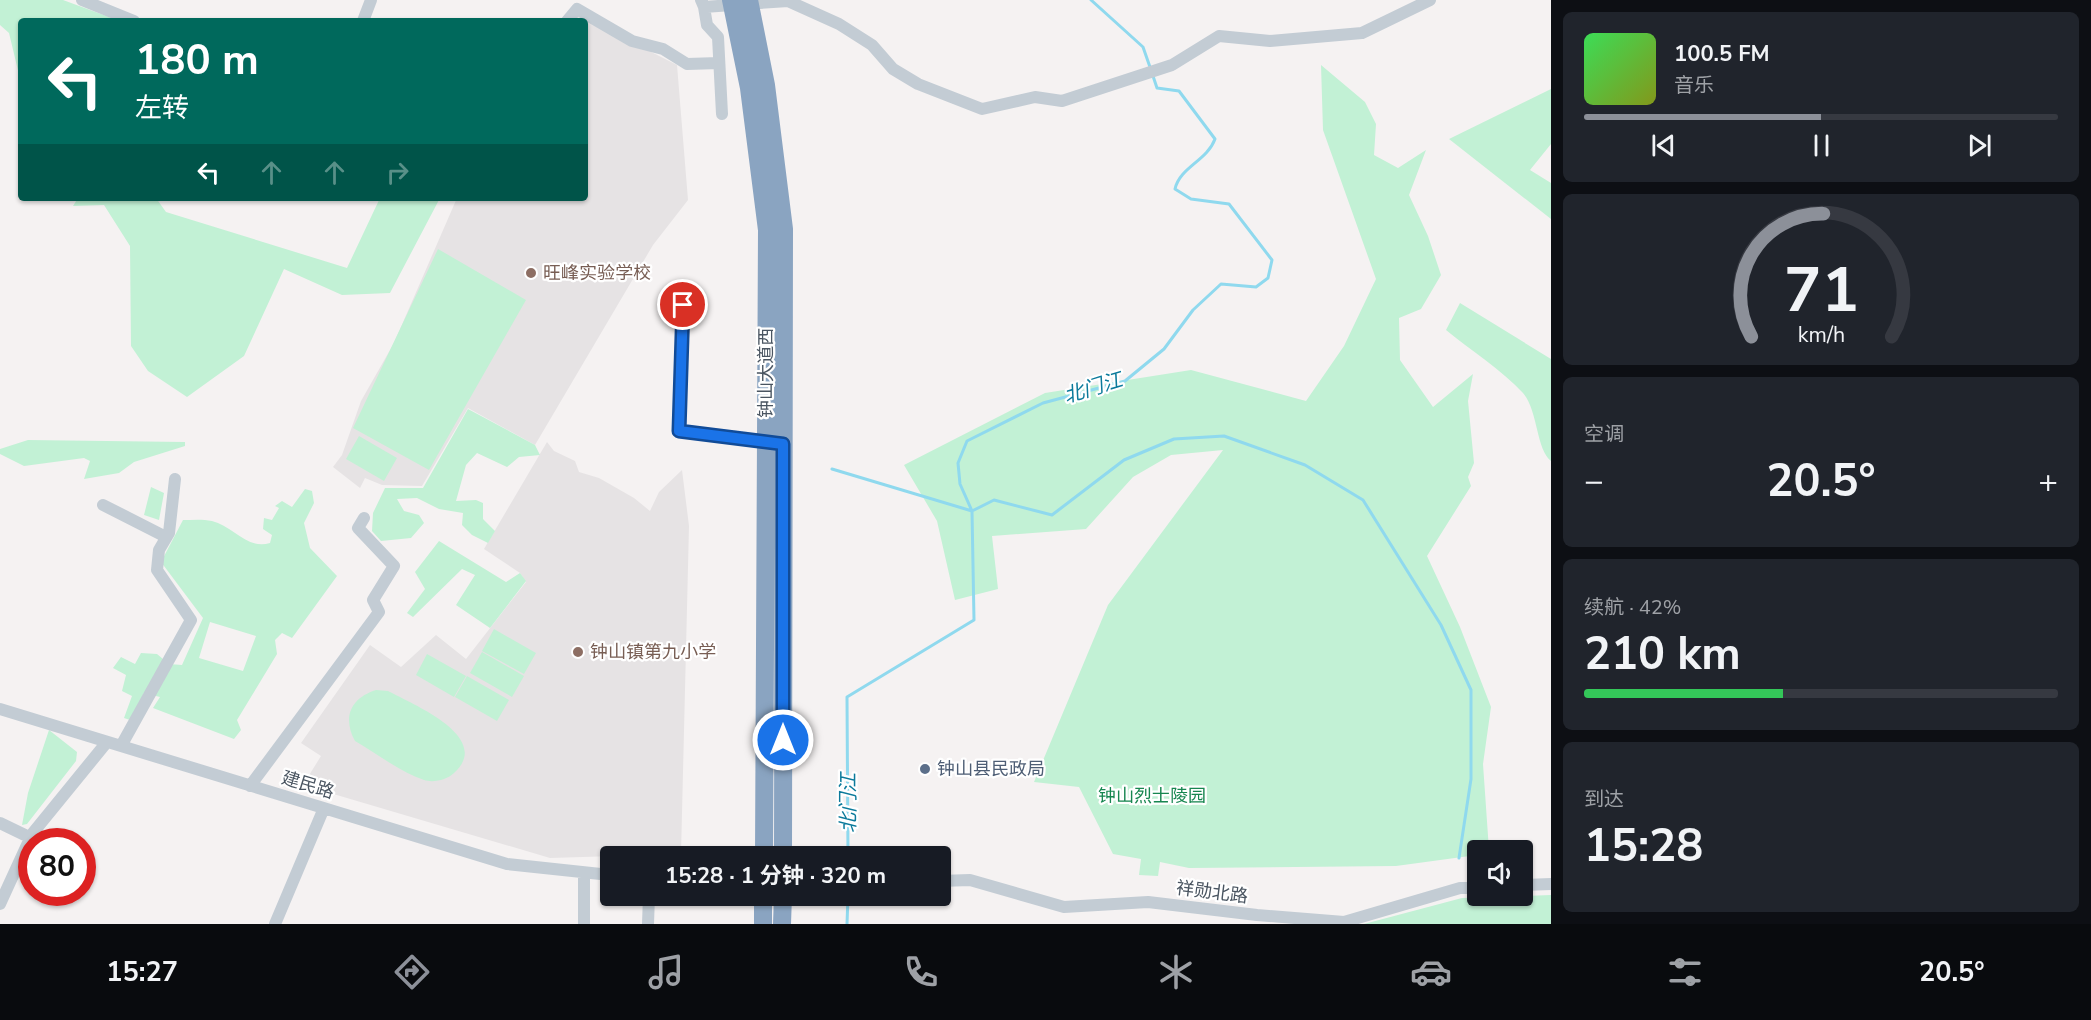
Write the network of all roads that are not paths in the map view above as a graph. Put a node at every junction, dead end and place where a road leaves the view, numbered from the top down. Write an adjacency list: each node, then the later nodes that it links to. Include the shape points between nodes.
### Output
1 (82, 0): 7 (street)
2 (371, 0): 8 (street)
3 (1430, 0): 5 (street, via 1362,33 1270,41 1218,36 1162,69 1062,101 1035,98 982,109 918,84 893,69 872,45 788,1)
4 (702, 3): 5 (street); 9 (street, via 707,25 718,38)
5 (741, 3): 12 (highway, 钟山大道西, via 766,85 784,229)
6 (573, 4): 9 (street, via 632,42 663,49 687,64)
7 (127, 18)
8 (364, 18)
9 (719, 63): 10 (street)
10 (722, 114)
11 (683, 305): 12 (street, via 679,431)
12 (774, 442): 25 (highway, 钟山大道西); 26 (highway, 钟山大道西)
13 (175, 479): 16 (street)
14 (104, 505): 16 (street)
15 (364, 518): 20 (street, via 358,528 394,566 373,600 379,612)
16 (166, 537): 19 (street, via 159,550 157,570 191,620)
17 (0, 709): 18 (street, 建民路)
18 (107, 742): 19 (street, 建民路); 23 (street)
19 (121, 746): 20 (street, 建民路)
20 (250, 786): 21 (street, 建民路)
21 (324, 808): 28 (street, 建民路, via 507,864); 38 (street)
22 (0, 823): 24 (street)
23 (39, 828)
24 (18, 832)
25 (764, 846)
26 (783, 846)
27 (18, 866): 34 (street)
28 (584, 873): 29 (street, 建民路); 39 (street)
29 (600, 874)
30 (951, 881): 33 (street, 祥勋北路, via 970,880 1064,907 1148,902 1344,922)
31 (1551, 884): 32 (street)
32 (1533, 885)
33 (1467, 888)
34 (0, 904)
35 (649, 906): 40 (street)
36 (764, 906): 41 (highway)
37 (783, 906): 42 (highway)
38 (275, 924)
39 (584, 924)
40 (648, 924)
41 (763, 924)
42 (782, 924)

